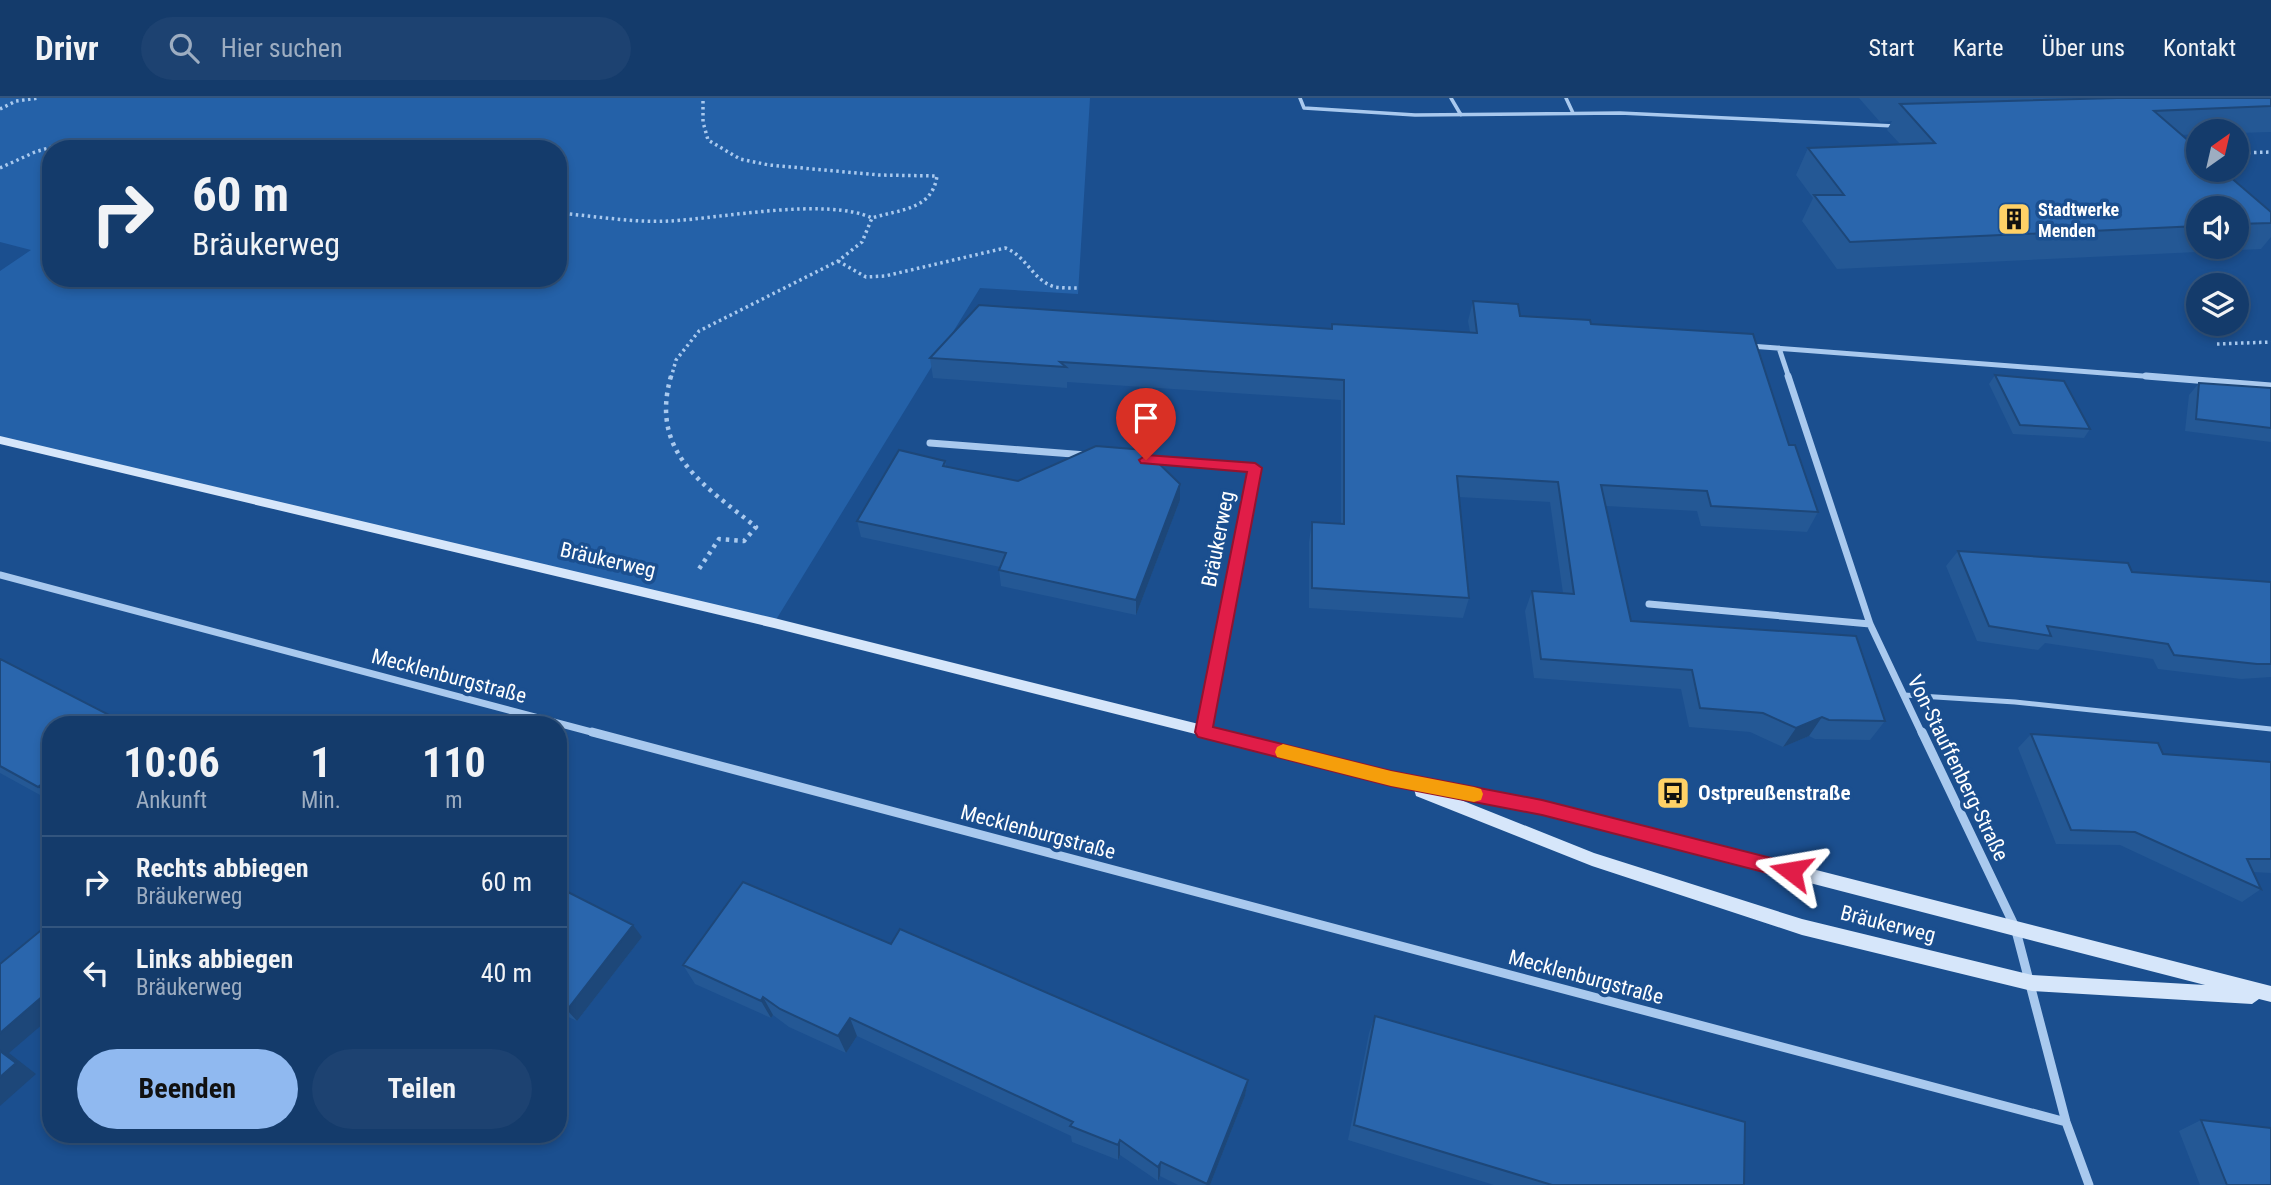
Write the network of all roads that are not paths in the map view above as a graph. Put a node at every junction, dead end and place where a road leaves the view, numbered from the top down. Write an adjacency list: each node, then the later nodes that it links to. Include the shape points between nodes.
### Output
1 (1300, 98): 5 (lane, via 1304,108)
2 (1451, 98): 5 (lane)
3 (1566, 98): 4 (lane)
4 (1573, 113): 5 (lane); 6 (lane)
5 (1461, 115)
6 (1905, 125)
7 (1738, 345): 8 (street)
8 (1779, 348): 9 (street); 16 (street, Von-Stauffenberg-Straße)
9 (2271, 386)
10 (0, 440): 21 (main road, Bräukerweg, via 774,623)
11 (929, 443): 12 (street)
12 (1092, 455)
13 (1133, 458): 21 (street, Bräukerweg, via 1255,468)
14 (0, 575): 18 (street, Mecklenburgstraße)
15 (1649, 604): 16 (street)
16 (1871, 624): 17 (street, Von-Stauffenberg-Straße)
17 (1904, 695): 20 (lane); 23 (street, Von-Stauffenberg-Straße)
18 (533, 716)
19 (567, 725): 26 (street, Mecklenburgstraße)
20 (2271, 729)
21 (1204, 732): 22 (main road, Bräukerweg)
22 (1391, 778): 23 (main road, Bräukerweg, via 1542,807); 24 (main road, Bräukerweg, via 1592,859 1802,927)
23 (2015, 927): 24 (street); 25 (main road, Bräukerweg)
24 (2032, 983): 25 (main road, Bräukerweg); 26 (street)
25 (2271, 995)
26 (2066, 1122): 27 (street)
27 (2089, 1185)

